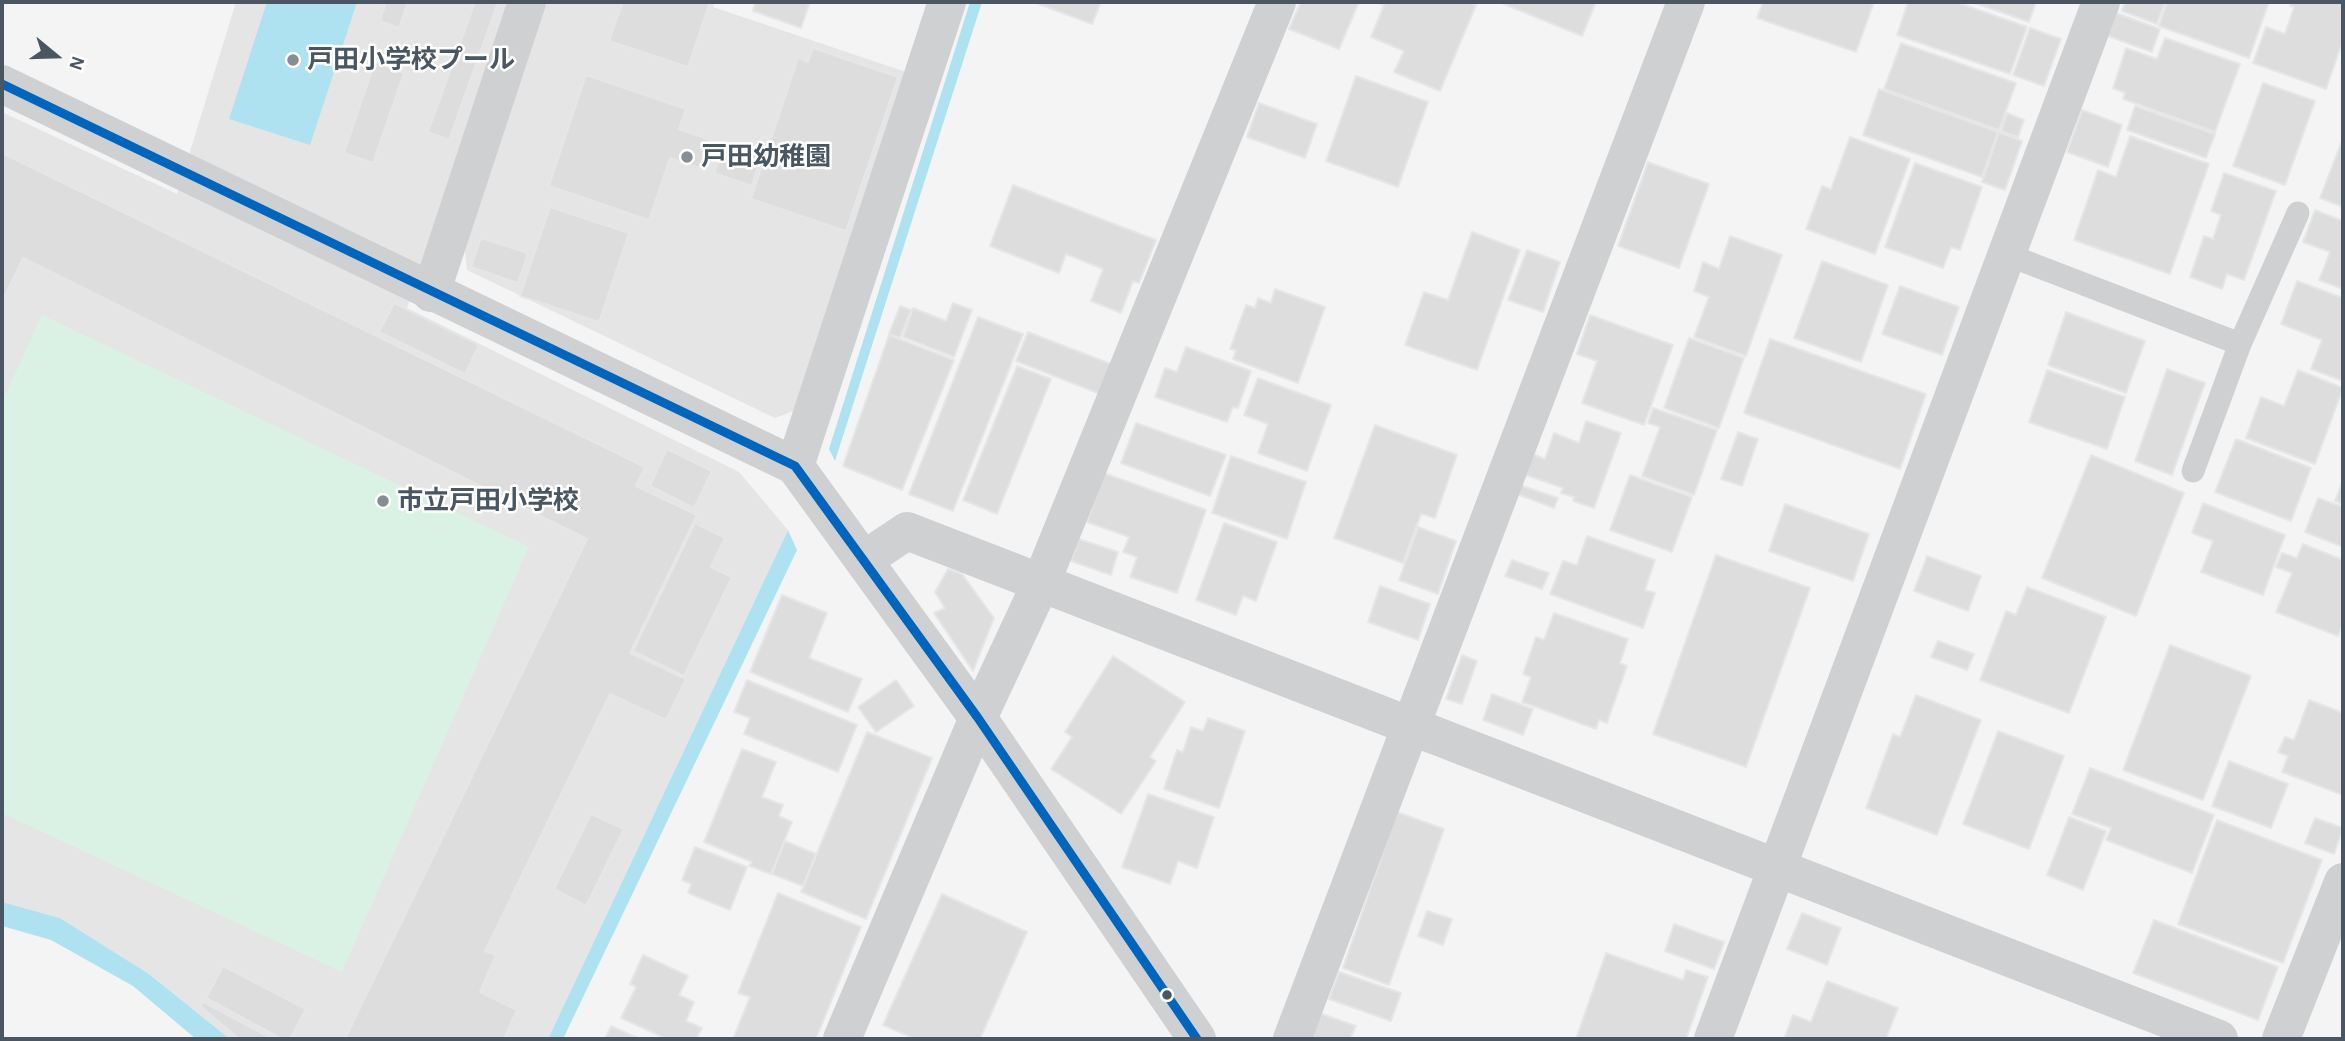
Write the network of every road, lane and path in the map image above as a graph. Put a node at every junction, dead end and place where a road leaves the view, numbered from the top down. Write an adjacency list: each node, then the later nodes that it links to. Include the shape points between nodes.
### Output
1 (527, 2): 9 (street)
2 (947, 2): 11 (street)
3 (1277, 2): 14 (street)
4 (1686, 2): 16 (street)
5 (2101, 2): 8 (street)
6 (2, 84): 9 (street)
7 (2298, 213): 10 (lane)
8 (2008, 256): 10 (lane); 17 (street)
9 (431, 293): 11 (street)
10 (2240, 344): 12 (lane)
11 (795, 466): 13 (street)
12 (2193, 471)
13 (865, 559): 14 (street, via 907,531); 15 (street)
14 (1041, 583): 15 (street); 16 (street)
15 (978, 718): 19 (street); 20 (street)
16 (1409, 726): 17 (street); 21 (street)
17 (1778, 869): 22 (street); 23 (street)
18 (2343, 882): 24 (street)
19 (842, 1039)
20 (1197, 1039)
21 (1292, 1039)
22 (1713, 1039)
23 (2219, 1039)
24 (2281, 1039)

